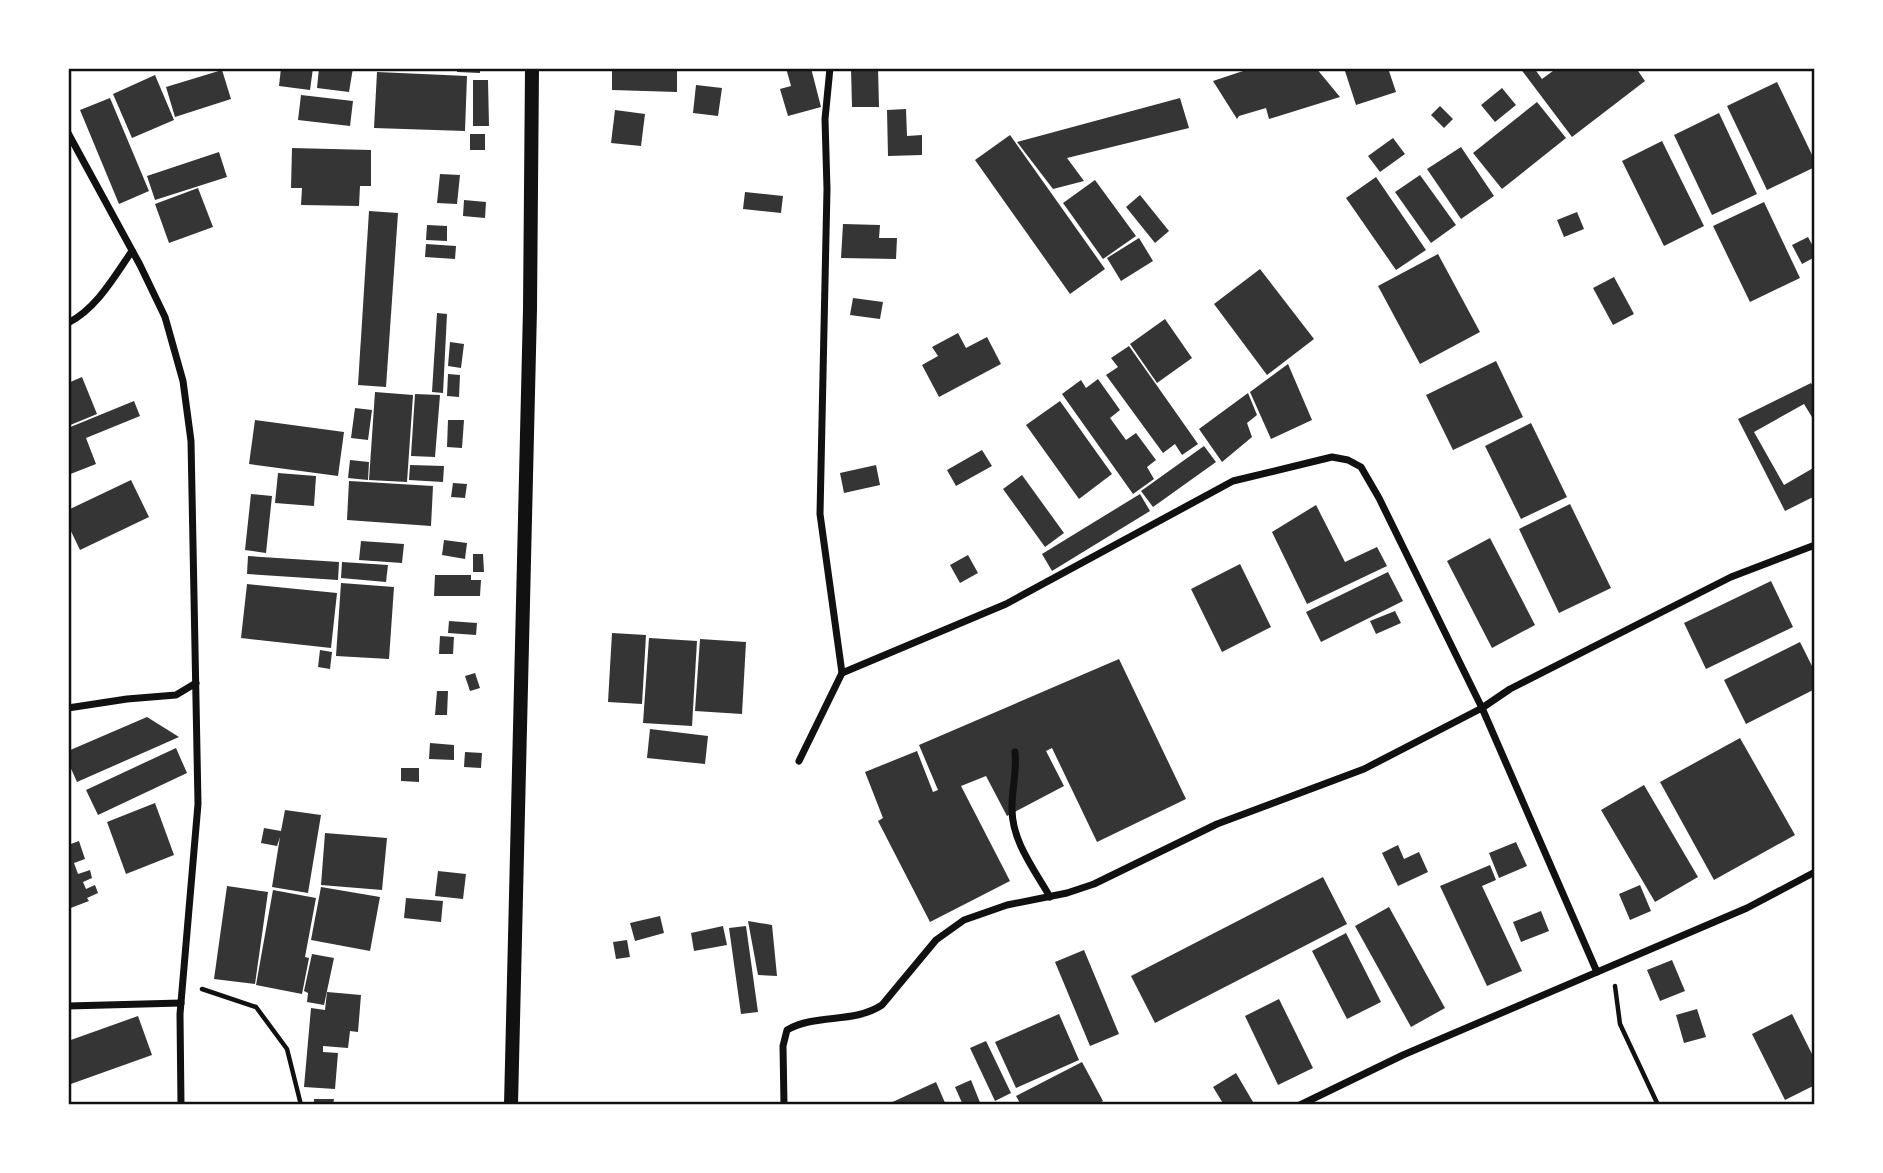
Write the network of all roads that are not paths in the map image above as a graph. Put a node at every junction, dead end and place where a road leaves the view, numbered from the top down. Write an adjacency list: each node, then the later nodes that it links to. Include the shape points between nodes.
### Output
1 (532, 68): 19 (main road)
2 (830, 68): 7 (street, via 825,119 820,514)
3 (68, 133): 4 (street)
4 (132, 251): 5 (street, via 105,291); 8 (street, via 165,317 183,381 191,441)
5 (68, 323)
6 (1815, 545): 10 (street, via 1731,577 1510,689)
7 (842, 673): 10 (street, via 1006,604 1233,481 1332,457 1361,467); 12 (street)
8 (196, 683): 9 (street, via 176,695); 16 (street, via 198,804)
9 (68, 708)
10 (1482, 708): 14 (street, via 1364,769 1217,824 1094,884); 15 (street)
11 (1015, 752): 14 (street, via 1013,824)
12 (799, 761)
13 (1815, 872): 15 (street, via 1747,908)
14 (1050, 897): 20 (street, via 964,920 936,940 872,1012 806,1022 788,1030 783,1045)
15 (1597, 972): 21 (street, via 1403,1055)
16 (181, 1003): 17 (street); 18 (street)
17 (68, 1006)
18 (181, 1105)
19 (511, 1105)
20 (784, 1105)
21 (1300, 1105)

